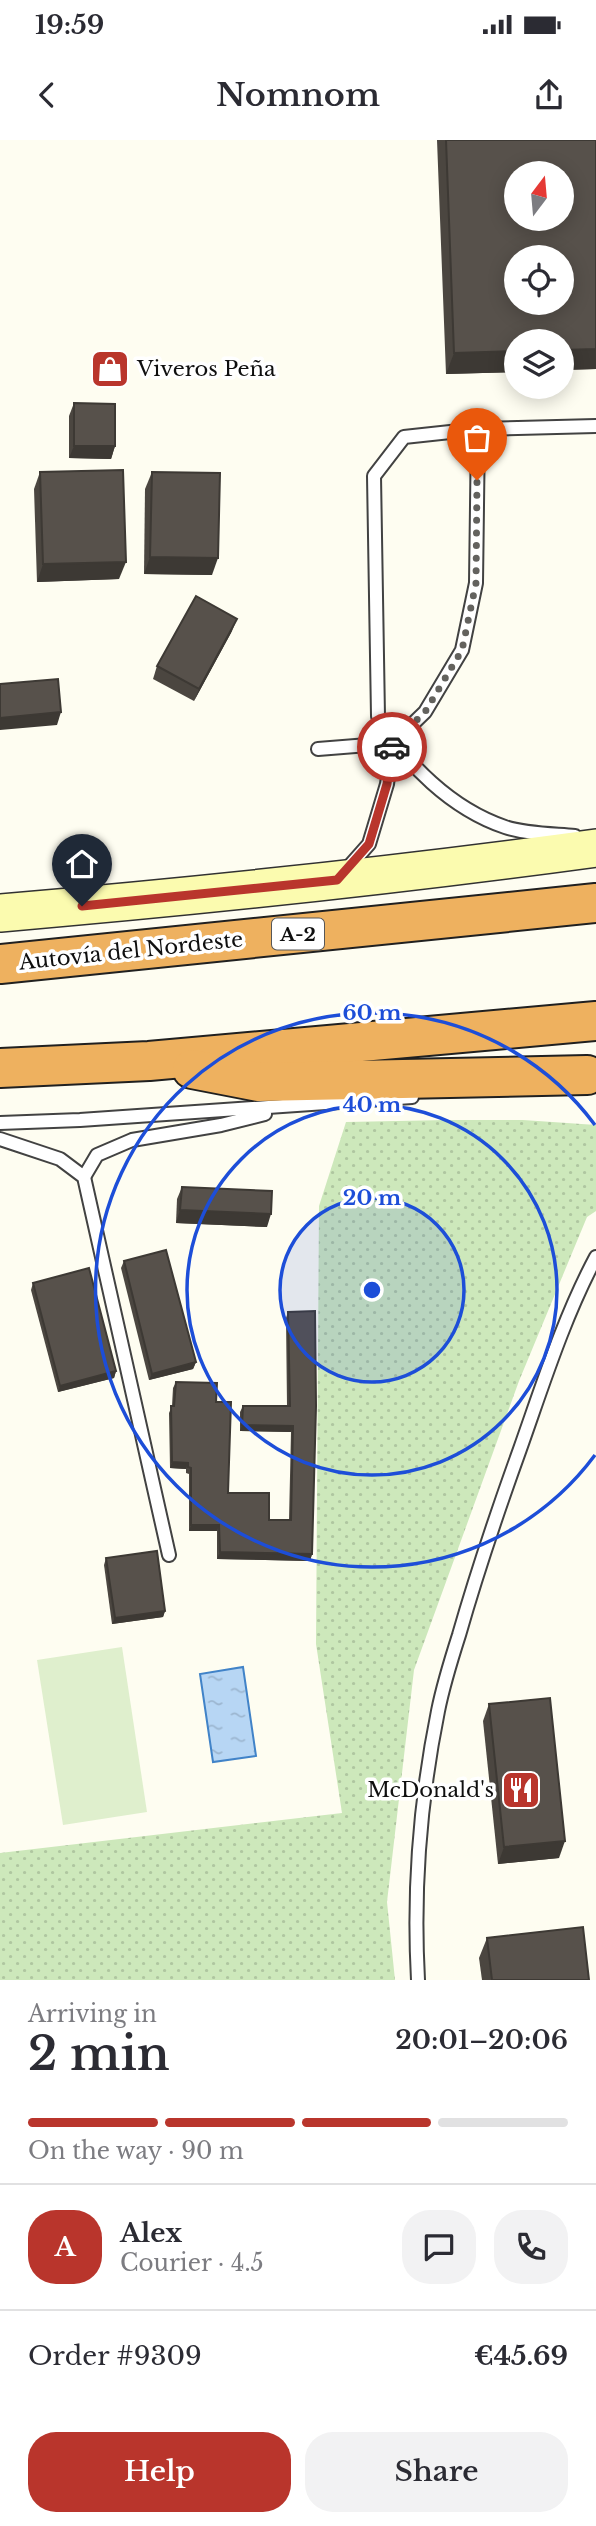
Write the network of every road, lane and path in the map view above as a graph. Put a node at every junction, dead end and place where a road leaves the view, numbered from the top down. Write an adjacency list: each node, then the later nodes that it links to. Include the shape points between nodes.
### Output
1 (596, 426): 2 (lane)
2 (478, 429): 3 (lane, via 476,583 462,650 425,712); 3 (lane, via 404,437 374,476 378,716)
3 (393, 743): 4 (lane); 5 (lane, via 460,806 506,828); 7 (lane, via 387,784 369,844)
4 (318, 749)
5 (596, 837)
6 (596, 848): 7 (main road)
7 (337, 880): 9 (main road)
8 (596, 903): 10 (highway, Autovía del Nordeste / A-2)
9 (0, 913)
10 (0, 964)
11 (596, 1021): 12 (highway)
12 (149, 1060): 13 (highway); 14 (highway, via 259,1083)
13 (0, 1068)
14 (591, 1074): 15 (lane)
15 (466, 1091)
16 (425, 1096): 17 (lane)
17 (294, 1106): 18 (lane); 20 (lane, via 221,1125 132,1140 97,1156)
18 (0, 1123)
19 (0, 1139): 20 (lane, via 60,1159)
20 (84, 1177): 22 (lane)
21 (596, 1257): 23 (lane, via 552,1359 502,1498 438,1709 417,1866)
22 (169, 1555)
23 (418, 1980)

